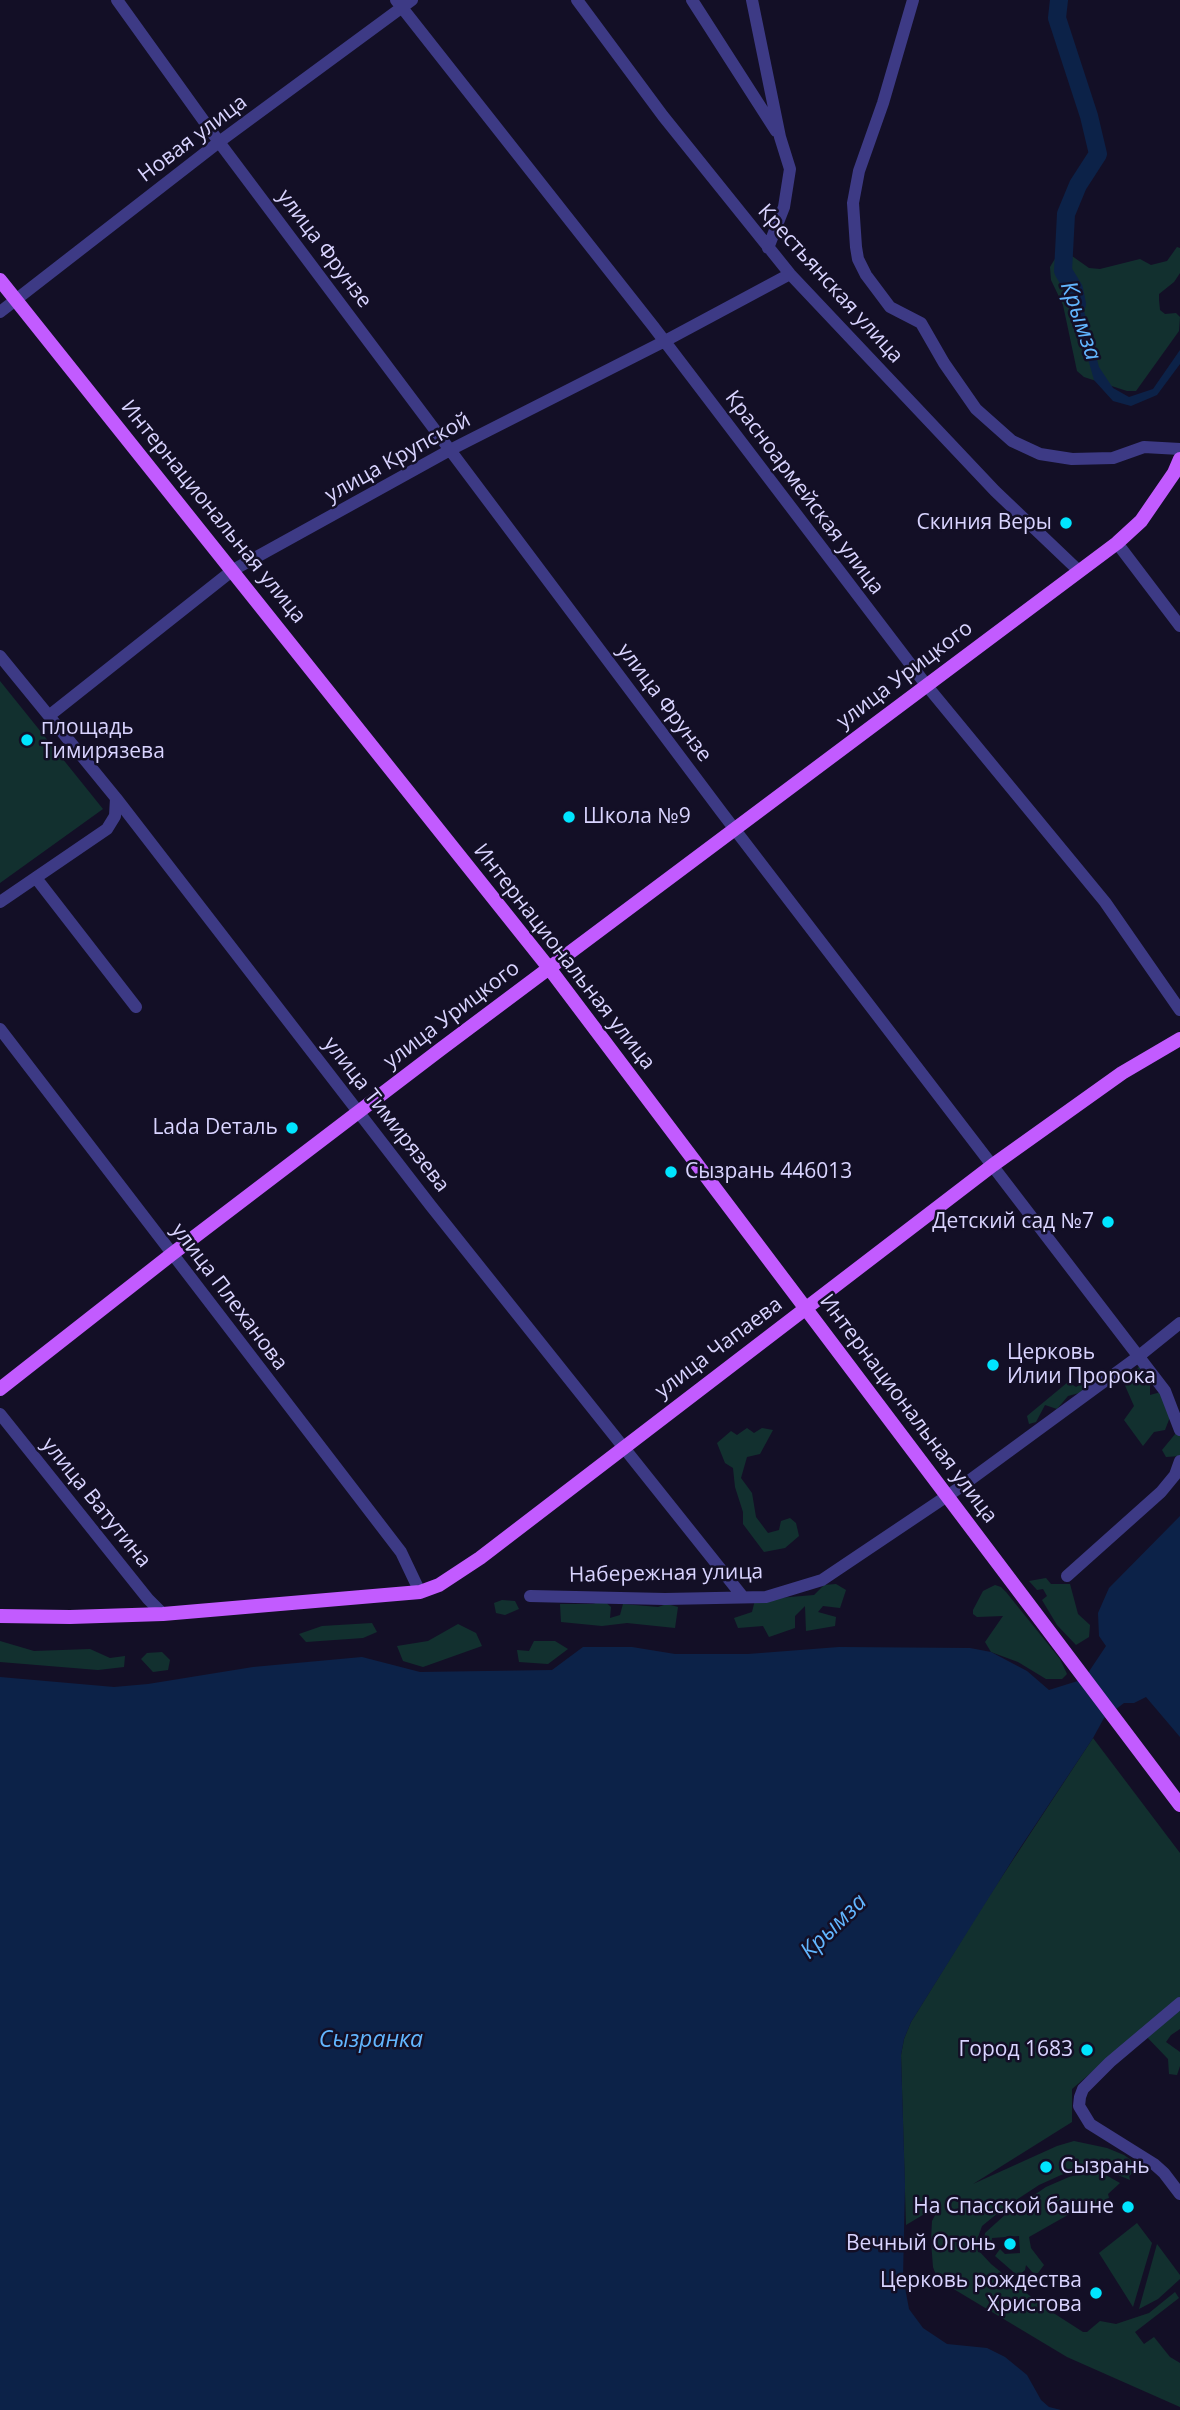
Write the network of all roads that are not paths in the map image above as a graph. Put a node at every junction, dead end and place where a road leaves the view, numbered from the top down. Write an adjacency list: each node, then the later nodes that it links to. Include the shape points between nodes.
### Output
1 (117, 0): 8 (street, улица Фрунзе)
2 (577, 0): 9 (street, Крестьянская улица)
3 (692, 0): 7 (street)
4 (752, 0): 7 (street)
5 (913, 0): 15 (street, via 853,203 858,259 866,275 890,307 921,323 976,409 1012,441 1040,454 1072,458 1114,457 1144,447)
6 (403, 2): 8 (street, Новая улица); 14 (street, Красноармейская улица)
7 (780, 137): 9 (street, via 790,169 784,207)
8 (219, 142): 12 (street, Новая улица); 16 (street, улица Фрунзе)
9 (768, 248): 10 (street, Крестьянская улица)
10 (790, 274): 14 (street, улица Крупской); 20 (street, Крестьянская улица, via 995,491)
11 (0, 281): 12 (main road, Интернациональная улица)
12 (15, 299): 13 (street, Новая улица); 19 (main road, Интернациональная улица)
13 (0, 312)
14 (665, 341): 16 (street, улица Крупской); 23 (street, Красноармейская улица)
15 (1180, 449)
16 (450, 450): 19 (street, улица Крупской); 26 (street, улица Фрунзе)
17 (1180, 459): 18 (main road, улица Урицкого, via 1141,521)
18 (1117, 542): 20 (main road, улица Урицкого); 21 (street)
19 (233, 570): 24 (street, улица Крупской); 29 (main road, Интернациональная улица)
20 (1079, 571): 23 (main road, улица Урицкого)
21 (1180, 626)
22 (0, 656): 24 (street, улица Тимирязева)
23 (927, 686): 26 (main road, улица Урицкого); 31 (street, Красноармейская улица, via 1105,902)
24 (50, 715): 25 (street, улица Тимирязева)
25 (116, 798): 27 (street, via 115,816 107,829); 34 (street, улица Тимирязева)
26 (734, 828): 29 (main road, улица Урицкого); 35 (street, улица Фрунзе)
27 (36, 878): 28 (street); 30 (street)
28 (0, 902)
29 (549, 968): 34 (main road, улица Урицкого); 37 (main road, Интернациональная улица)
30 (136, 1007)
31 (1180, 1010)
32 (0, 1029): 36 (street, улица Плеханова)
33 (1180, 1039): 35 (main road, улица Чапаева, via 1122,1073)
34 (358, 1112): 36 (main road, улица Урицкого); 43 (street, улица Тимирязева)
35 (993, 1165): 37 (main road, улица Чапаева); 39 (street, улица Фрунзе)
36 (172, 1254): 40 (main road, улица Урицкого); 47 (street, улица Плеханова, via 401,1552)
37 (806, 1308): 43 (main road, улица Чапаева); 45 (main road, Интернациональная улица)
38 (1180, 1323): 39 (street, Набережная улица)
39 (1139, 1356): 42 (street, улица Фрунзе, via 1165,1391); 45 (street, Набережная улица)
40 (0, 1389)
41 (0, 1414): 50 (street, улица Ватутина)
42 (1180, 1429)
43 (624, 1447): 47 (main road, улица Чапаева, via 471,1564); 49 (street, улица Тимирязева)
44 (1180, 1461): 46 (street, via 1161,1492)
45 (946, 1496): 49 (street, Набережная улица, via 822,1580 766,1597); 52 (main road, Интернациональная улица)
46 (1067, 1576)
47 (420, 1592): 50 (main road)
48 (530, 1596): 49 (street, Набережная улица)
49 (743, 1597)
50 (163, 1614): 51 (main road)
51 (0, 1616)
52 (1180, 1805)
53 (1180, 2003): 54 (street, via 1083,2089 1079,2106 1090,2124)
54 (1177, 2185)

